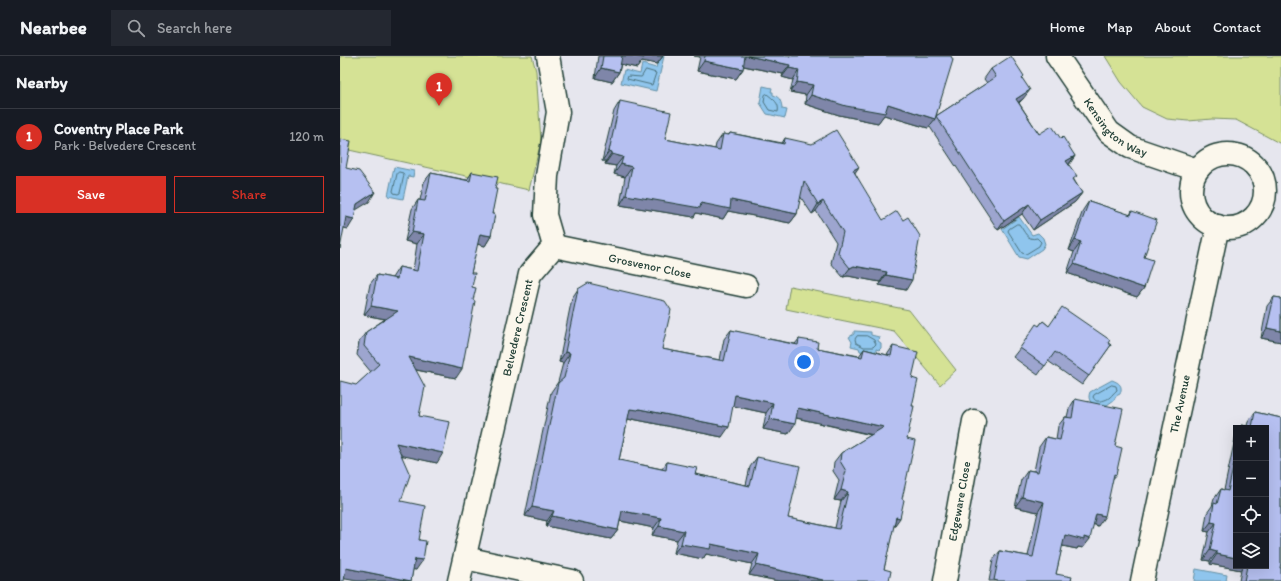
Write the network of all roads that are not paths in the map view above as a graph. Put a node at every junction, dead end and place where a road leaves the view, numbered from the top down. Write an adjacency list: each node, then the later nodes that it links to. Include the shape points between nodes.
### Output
1 (548, 56): 6 (street, via 558,112 547,176 545,215)
2 (1057, 56): 3 (street, Kensington Way, via 1109,132 1130,147)
3 (1197, 170): 4 (street, via 1205,161 1216,155 1229,153 1241,156 1252,162 1260,172); 5 (street, via 1190,192 1193,203 1198,213)
4 (1273, 198): 5 (street, via 1247,222 1227,228)
5 (1218, 226): 13 (street, The Avenue)
6 (554, 246): 7 (street, Grosvenor Close); 9 (street, Belvedere Crescent, via 530,274)
7 (746, 286)
8 (974, 421): 12 (street, Edgeware Close)
9 (465, 558): 10 (street, Belvedere Crescent); 11 (street)
10 (459, 581)
11 (572, 581)
12 (944, 581)
13 (1142, 581)

